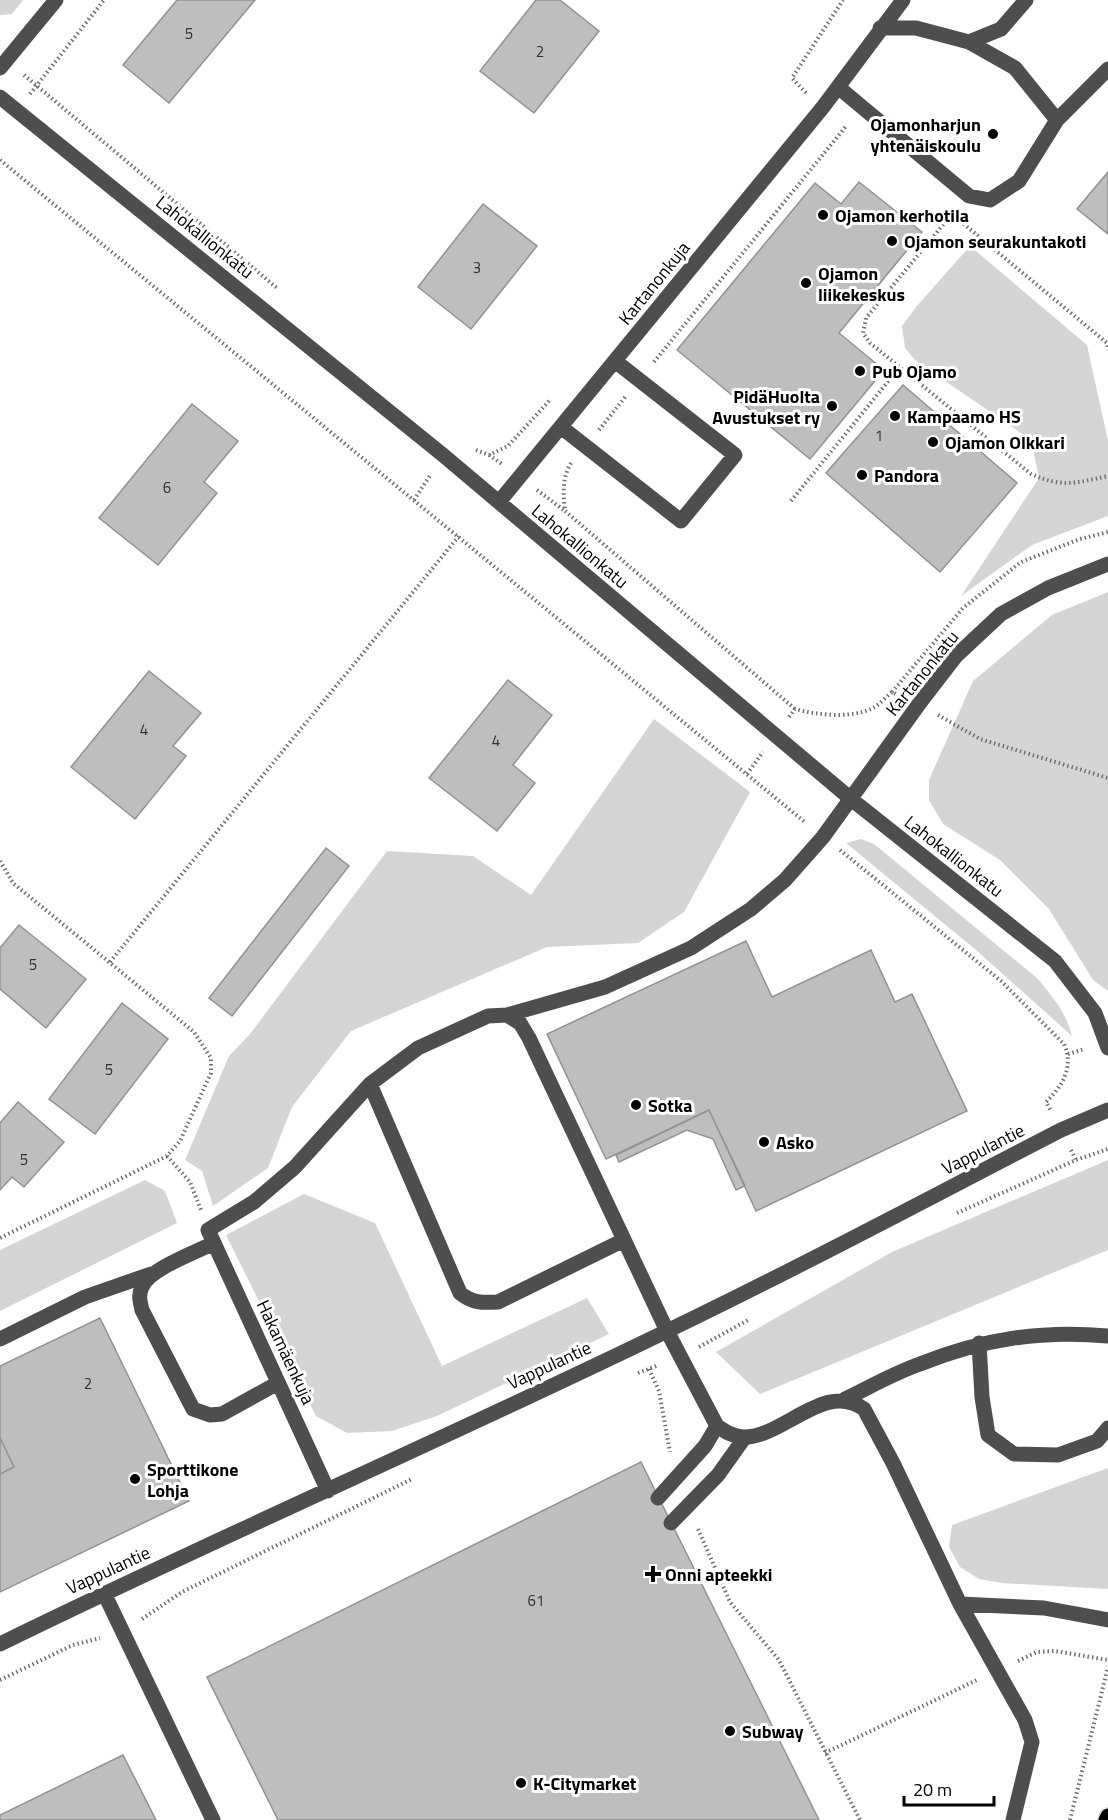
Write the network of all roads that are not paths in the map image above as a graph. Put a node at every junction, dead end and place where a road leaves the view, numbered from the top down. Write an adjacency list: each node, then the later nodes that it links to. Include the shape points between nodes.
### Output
1 (56, 0): 6 (street)
2 (903, 0): 4 (street, Kartanonkuja)
3 (1026, 0): 5 (street, via 1001,29)
4 (880, 28): 5 (street, via 915,28); 8 (street, Kartanonkuja)
5 (969, 42): 10 (street, via 1015,68)
6 (0, 68)
7 (1108, 69): 10 (street)
8 (838, 87): 10 (street, via 969,196 990,200 1019,181); 11 (street, Kartanonkuja)
9 (0, 97): 13 (street, Lahokallionkatu)
10 (1057, 120)
11 (615, 361): 12 (street, Kartanonkuja); 12 (street, via 735,455 681,521)
12 (561, 427): 13 (street, Kartanonkuja)
13 (499, 502): 15 (street, Lahokallionkatu)
14 (1108, 564): 15 (street, Kartanonkatu, via 1048,588 1001,614 957,656 918,704)
15 (850, 800): 16 (street, Kartanonkatu, via 785,880 751,909 691,948 605,987); 17 (street, Lahokallionkatu, via 1055,961 1095,1013)
16 (507, 1016): 18 (street, Kartanonkatu, via 488,1016 418,1048); 21 (street, via 520,1023 529,1038)
17 (1108, 1048)
18 (370, 1084): 20 (street, Kartanonkatu, via 296,1167); 21 (street, via 460,1293 470,1301 498,1302)
19 (1108, 1110): 23 (street, Vappulantie, via 1061,1130)
20 (211, 1237): 22 (street, Kartanonkatu); 27 (street, Hakamäenkuja)
21 (624, 1240): 23 (street)
22 (152, 1274): 25 (street, Kartanonkatu, via 85,1297); 27 (street, via 142,1284 142,1310 193,1409 210,1415 222,1414)
23 (667, 1331): 29 (street); 32 (street, Vappulantie)
24 (1108, 1336): 26 (street, via 1044,1333)
25 (0, 1339)
26 (979, 1343): 28 (street, via 918,1364); 30 (street, via 988,1435 1014,1454 1058,1455 1097,1441)
27 (279, 1383): 32 (street, Hakamäenkuja)
28 (845, 1399): 31 (street, via 831,1401); 36 (street, via 864,1409)
29 (717, 1426): 31 (street, via 731,1435); 33 (street, via 705,1446)
30 (1108, 1428)
31 (745, 1437): 34 (street, via 718,1475)
32 (328, 1491): 35 (street, Vappulantie)
33 (658, 1498)
34 (671, 1523)
35 (104, 1593): 38 (street, Vappulantie); 39 (street)
36 (960, 1604): 37 (street, via 1044,1608); 40 (street, via 1025,1720 1032,1742)
37 (1108, 1620)
38 (0, 1644)
39 (213, 1820)
40 (1012, 1820)

